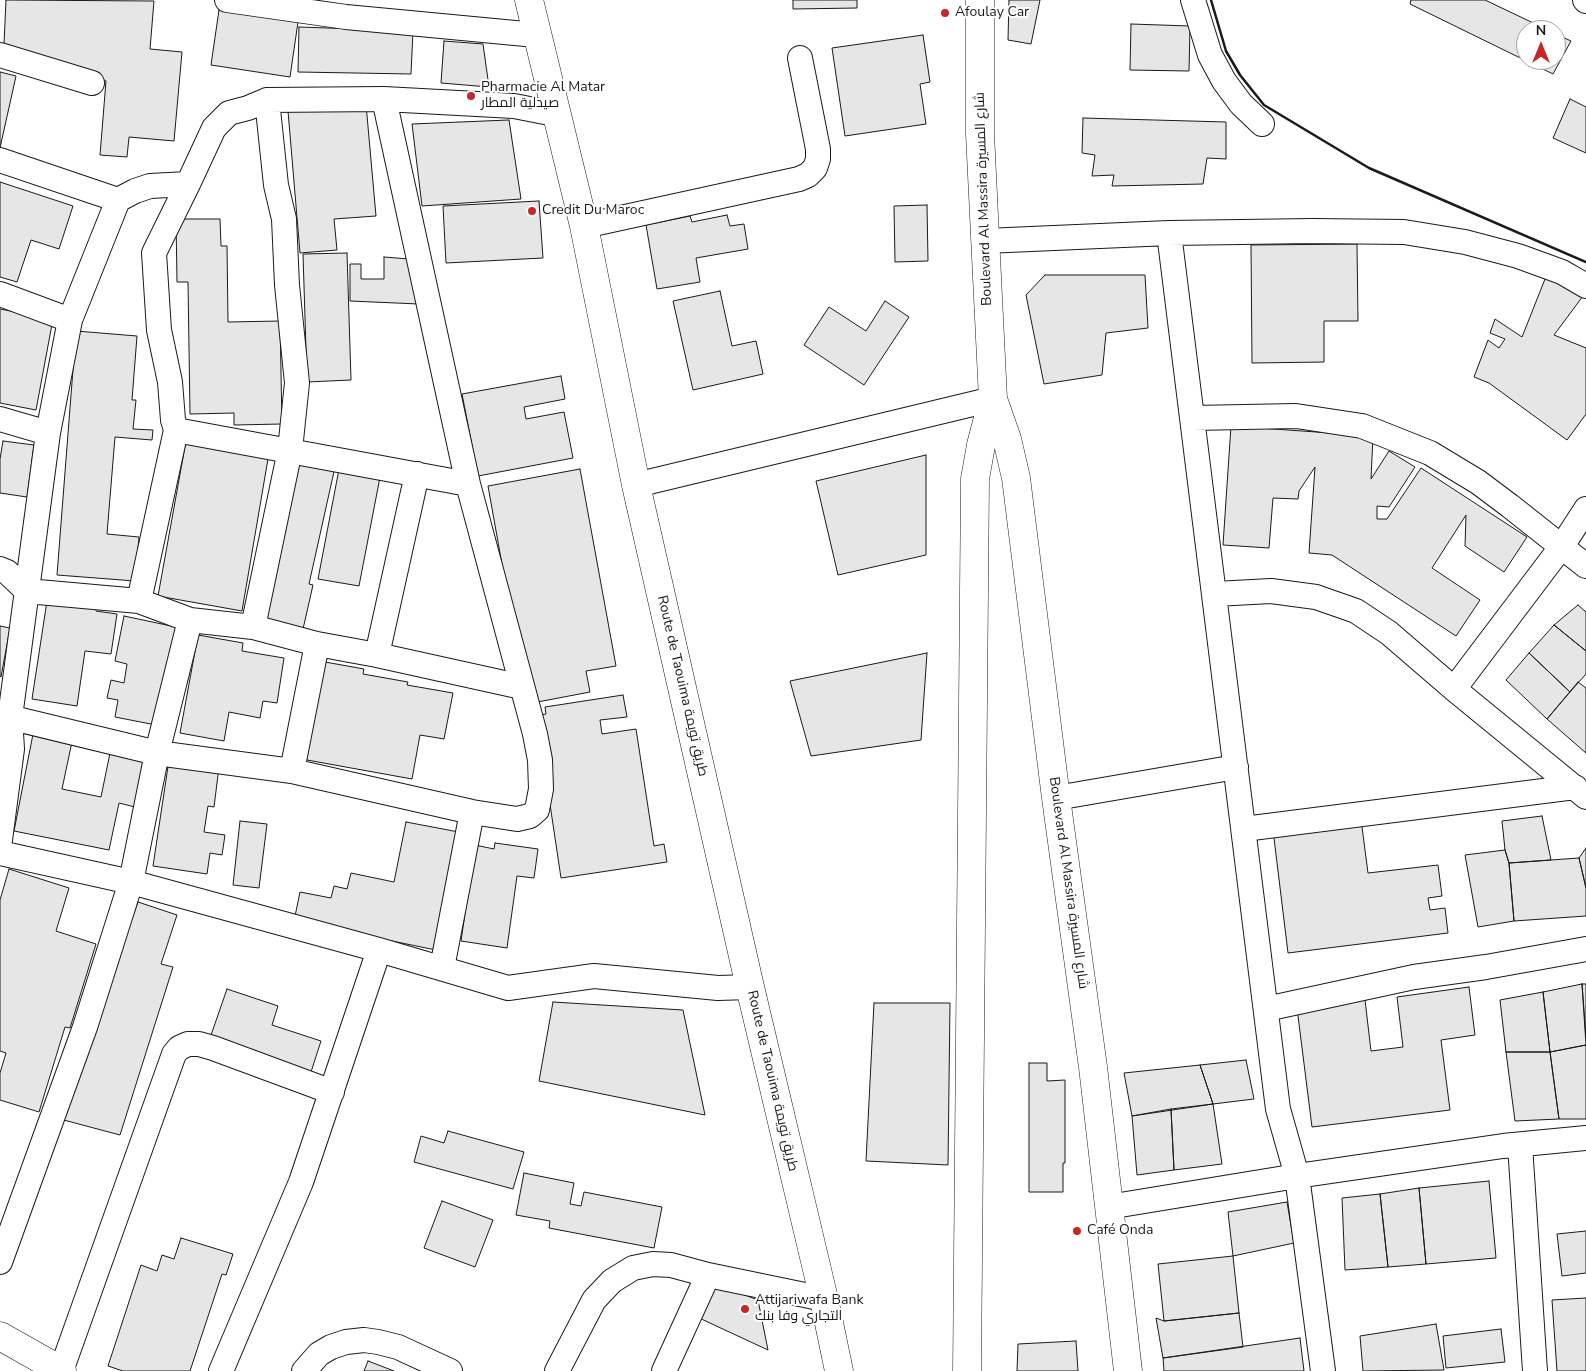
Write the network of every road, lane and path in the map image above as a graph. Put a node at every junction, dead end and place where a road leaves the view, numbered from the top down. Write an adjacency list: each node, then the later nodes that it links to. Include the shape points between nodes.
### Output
1 (227, 0): 5 (street, via 346,18)
2 (529, 0): 5 (main road, Route de Taouima طريق تويمة)
3 (980, 0): 18 (main road, Boulevard Al Massira شارع المسيرة, via 980,134)
4 (1193, 0): 12 (street, via 1210,55 1224,81)
5 (536, 35): 11 (main road, Route de Taouima طريق تويمة)
6 (0, 55): 8 (street)
7 (800, 58): 16 (street, via 818,149 815,168 808,175)
8 (92, 83)
9 (384, 99): 10 (street); 11 (street, via 514,106); 29 (street)
10 (266, 100): 14 (street, via 229,114 214,128); 27 (street, via 276,185 284,219 297,383)
11 (555, 114): 16 (main road, Route de Taouima طريق تويمة)
12 (1262, 124)
13 (0, 160): 15 (street)
14 (188, 184): 15 (street, via 150,186); 25 (street, via 154,253 159,330)
15 (118, 200): 21 (street)
16 (584, 226): 30 (main road, Route de Taouima طريق تويمة)
17 (1169, 233): 18 (street); 19 (street, via 1404,232 1465,242 1518,256 1562,272); 23 (street)
18 (985, 241): 22 (main road, Boulevard Al Massira شارع المسيرة)
19 (1586, 286)
20 (0, 294): 21 (street)
21 (70, 320): 26 (street)
22 (993, 399): 30 (street); 49 (main road, Boulevard Al Massira شارع المسيرة, via 1016,478); 76 (main road, Boulevard Al Massira شارع المسيرة, via 975,479)
23 (1193, 418): 32 (street, via 1296,416 1362,426 1430,453 1462,472); 36 (street)
24 (0, 419): 26 (street)
25 (176, 430): 27 (street); 37 (street)
26 (48, 433): 35 (street)
27 (290, 450): 28 (street); 39 (street)
28 (417, 474): 29 (street); 41 (street)
29 (468, 484): 42 (street)
30 (636, 485): 58 (main road, Route de Taouima طريق تويمة)
31 (1586, 509): 32 (street)
32 (1562, 546): 33 (street); 43 (street)
33 (1586, 566)
34 (0, 569): 35 (street)
35 (27, 592): 37 (street); 44 (street)
36 (1215, 594): 43 (street, via 1271,591 1316,597 1356,611 1389,633); 46 (street)
37 (139, 601): 38 (street)
38 (190, 620): 39 (street); 45 (street)
39 (253, 627): 40 (street)
40 (317, 644): 41 (street); 47 (street)
41 (377, 655): 42 (street)
42 (522, 687): 50 (street, via 540,760 542,789 537,810 530,816 517,819)
43 (1454, 689): 48 (street)
44 (5, 716): 45 (street); 52 (street, via 12,749)
45 (157, 753): 47 (street); 54 (street)
46 (1236, 767): 49 (street); 51 (street)
47 (292, 771): 50 (street)
48 (1580, 792): 51 (street)
49 (1056, 798): 64 (main road, Boulevard Al Massira شارع المسيرة, via 1094,1067)
50 (472, 812): 57 (street)
51 (1244, 828): 59 (street)
52 (0, 840)
53 (0, 853): 54 (street)
54 (131, 882): 56 (street); 65 (street, via 85,1027)
55 (1586, 949): 59 (street, via 1486,968 1414,977)
56 (379, 950): 57 (street); 60 (street)
57 (442, 968): 58 (street, via 508,988 594,976 718,988)
58 (750, 987): 67 (main road, Route de Taouima طريق تويمة)
59 (1266, 1009): 63 (street, via 1278,1109)
60 (332, 1092): 69 (street, via 206,1046 188,1044 179,1048 174,1054); 70 (street, via 301,1182)
61 (1586, 1138): 62 (street)
62 (1520, 1145): 63 (street); 79 (street)
63 (1297, 1176): 64 (street); 78 (street)
64 (1108, 1207): 77 (main road, Boulevard Al Massira شارع المسيرة)
65 (0, 1262)
66 (708, 1275): 67 (street); 73 (street, via 653,1264 634,1268 612,1280 594,1300); 74 (street)
67 (824, 1299): 75 (main road, Route de Taouima طريق تويمة)
68 (0, 1336): 69 (main road)
69 (62, 1371)
70 (221, 1371)
71 (304, 1371): 72 (street, via 319,1354 331,1347 364,1340 398,1347)
72 (450, 1371)
73 (556, 1371)
74 (664, 1371)
75 (838, 1371)
76 (967, 1371)
77 (1128, 1371)
78 (1323, 1371)
79 (1535, 1371)

